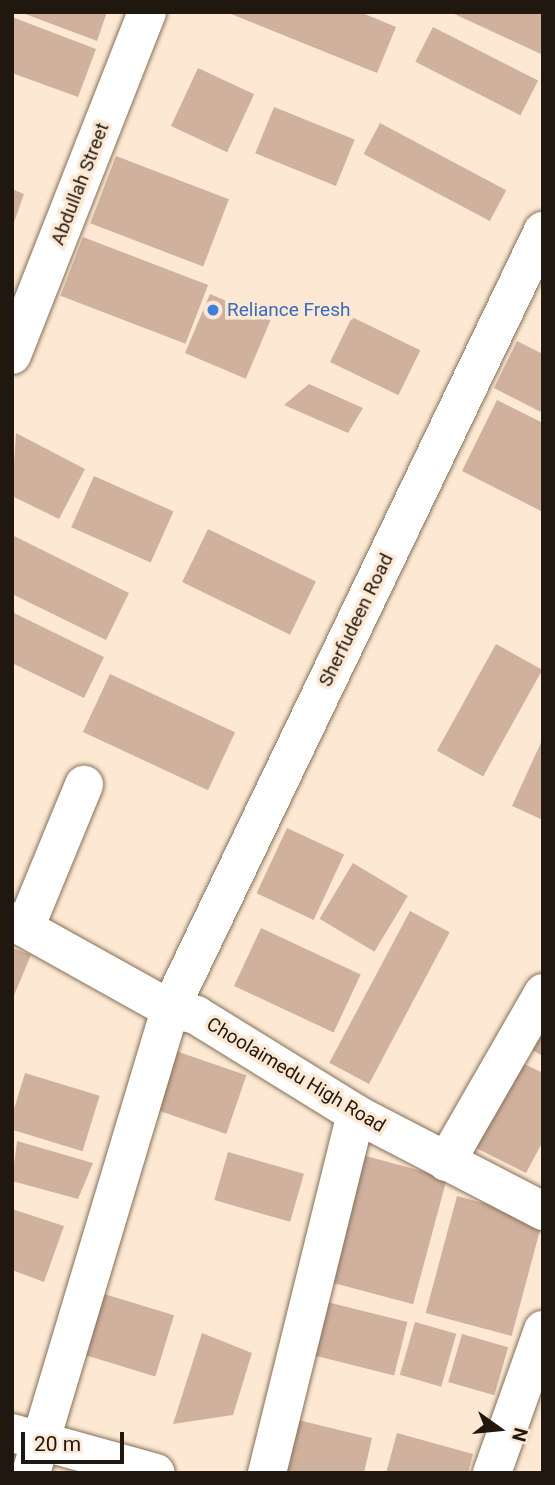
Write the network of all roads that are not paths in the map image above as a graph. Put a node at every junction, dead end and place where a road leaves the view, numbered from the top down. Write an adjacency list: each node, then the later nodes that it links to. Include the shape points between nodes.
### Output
1 (147, 12): 3 (street, Abdullah Street)
2 (543, 231): 7 (street, Sherfudeen Road)
3 (12, 355)
4 (84, 785): 5 (street)
5 (18, 925): 7 (street, Choolaimedu High Road)
6 (543, 993): 9 (street)
7 (170, 1009): 8 (street, Choolaimedu High Road, via 196,1015); 12 (street, Sherfudeen Road)
8 (356, 1114): 9 (street, Choolaimedu High Road); 14 (street)
9 (446, 1162): 10 (street, Choolaimedu High Road)
10 (543, 1211)
11 (543, 1329): 15 (street)
12 (28, 1449): 13 (street)
13 (156, 1473)
14 (267, 1473)
15 (492, 1473)

